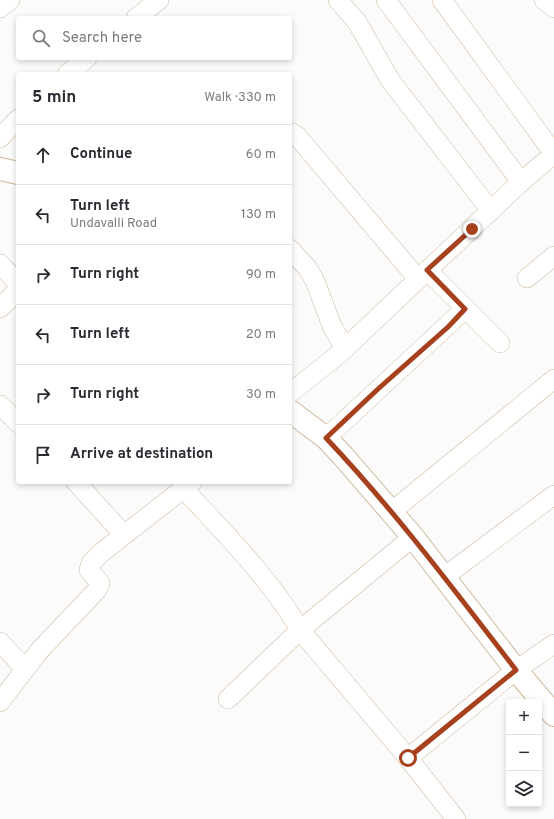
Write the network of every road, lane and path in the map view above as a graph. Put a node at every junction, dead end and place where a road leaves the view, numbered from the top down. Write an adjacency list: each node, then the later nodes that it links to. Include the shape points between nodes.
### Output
1 (10, 0): 7 (street)
2 (159, 0): 9 (street)
3 (338, 0): 19 (street, via 357,22 390,80)
4 (386, 0): 18 (street)
5 (442, 0): 15 (street)
6 (544, 0): 8 (street)
7 (0, 8)
8 (554, 8)
9 (139, 16)
10 (84, 60): 11 (street)
11 (70, 72)
12 (16, 121): 14 (street)
13 (292, 133): 23 (street)
14 (0, 138)
15 (554, 154): 18 (street)
16 (0, 169): 17 (main road)
17 (16, 173)
18 (521, 182): 19 (street)
19 (491, 211): 23 (street)
20 (292, 251): 30 (street, via 315,280 332,326)
21 (554, 256): 25 (street)
22 (0, 264): 24 (street)
23 (422, 274): 28 (street); 30 (street)
24 (16, 277)
25 (527, 278)
26 (16, 293): 27 (street)
27 (0, 308)
28 (465, 309): 29 (street); 36 (street)
29 (500, 343)
30 (344, 349): 32 (street)
31 (554, 379): 40 (street)
32 (292, 390)
33 (0, 405): 35 (street)
34 (292, 412): 36 (main road)
35 (16, 421)
36 (326, 438): 40 (main road)
37 (78, 484): 41 (street)
38 (188, 486): 41 (street); 44 (street, via 259,572 290,612)
39 (554, 495): 43 (street)
40 (391, 512): 42 (main road)
41 (124, 535): 47 (street, via 100,553 90,566 89,570 100,583 98,590)
42 (413, 538): 43 (main road); 44 (street)
43 (444, 577): 48 (main road)
44 (300, 630): 49 (street); 52 (street)
45 (0, 642): 47 (street)
46 (554, 644): 48 (street)
47 (25, 669): 50 (street)
48 (516, 670): 51 (main road); 52 (street)
49 (228, 699)
50 (0, 702)
51 (554, 716)
52 (408, 758): 53 (street)
53 (456, 819)

